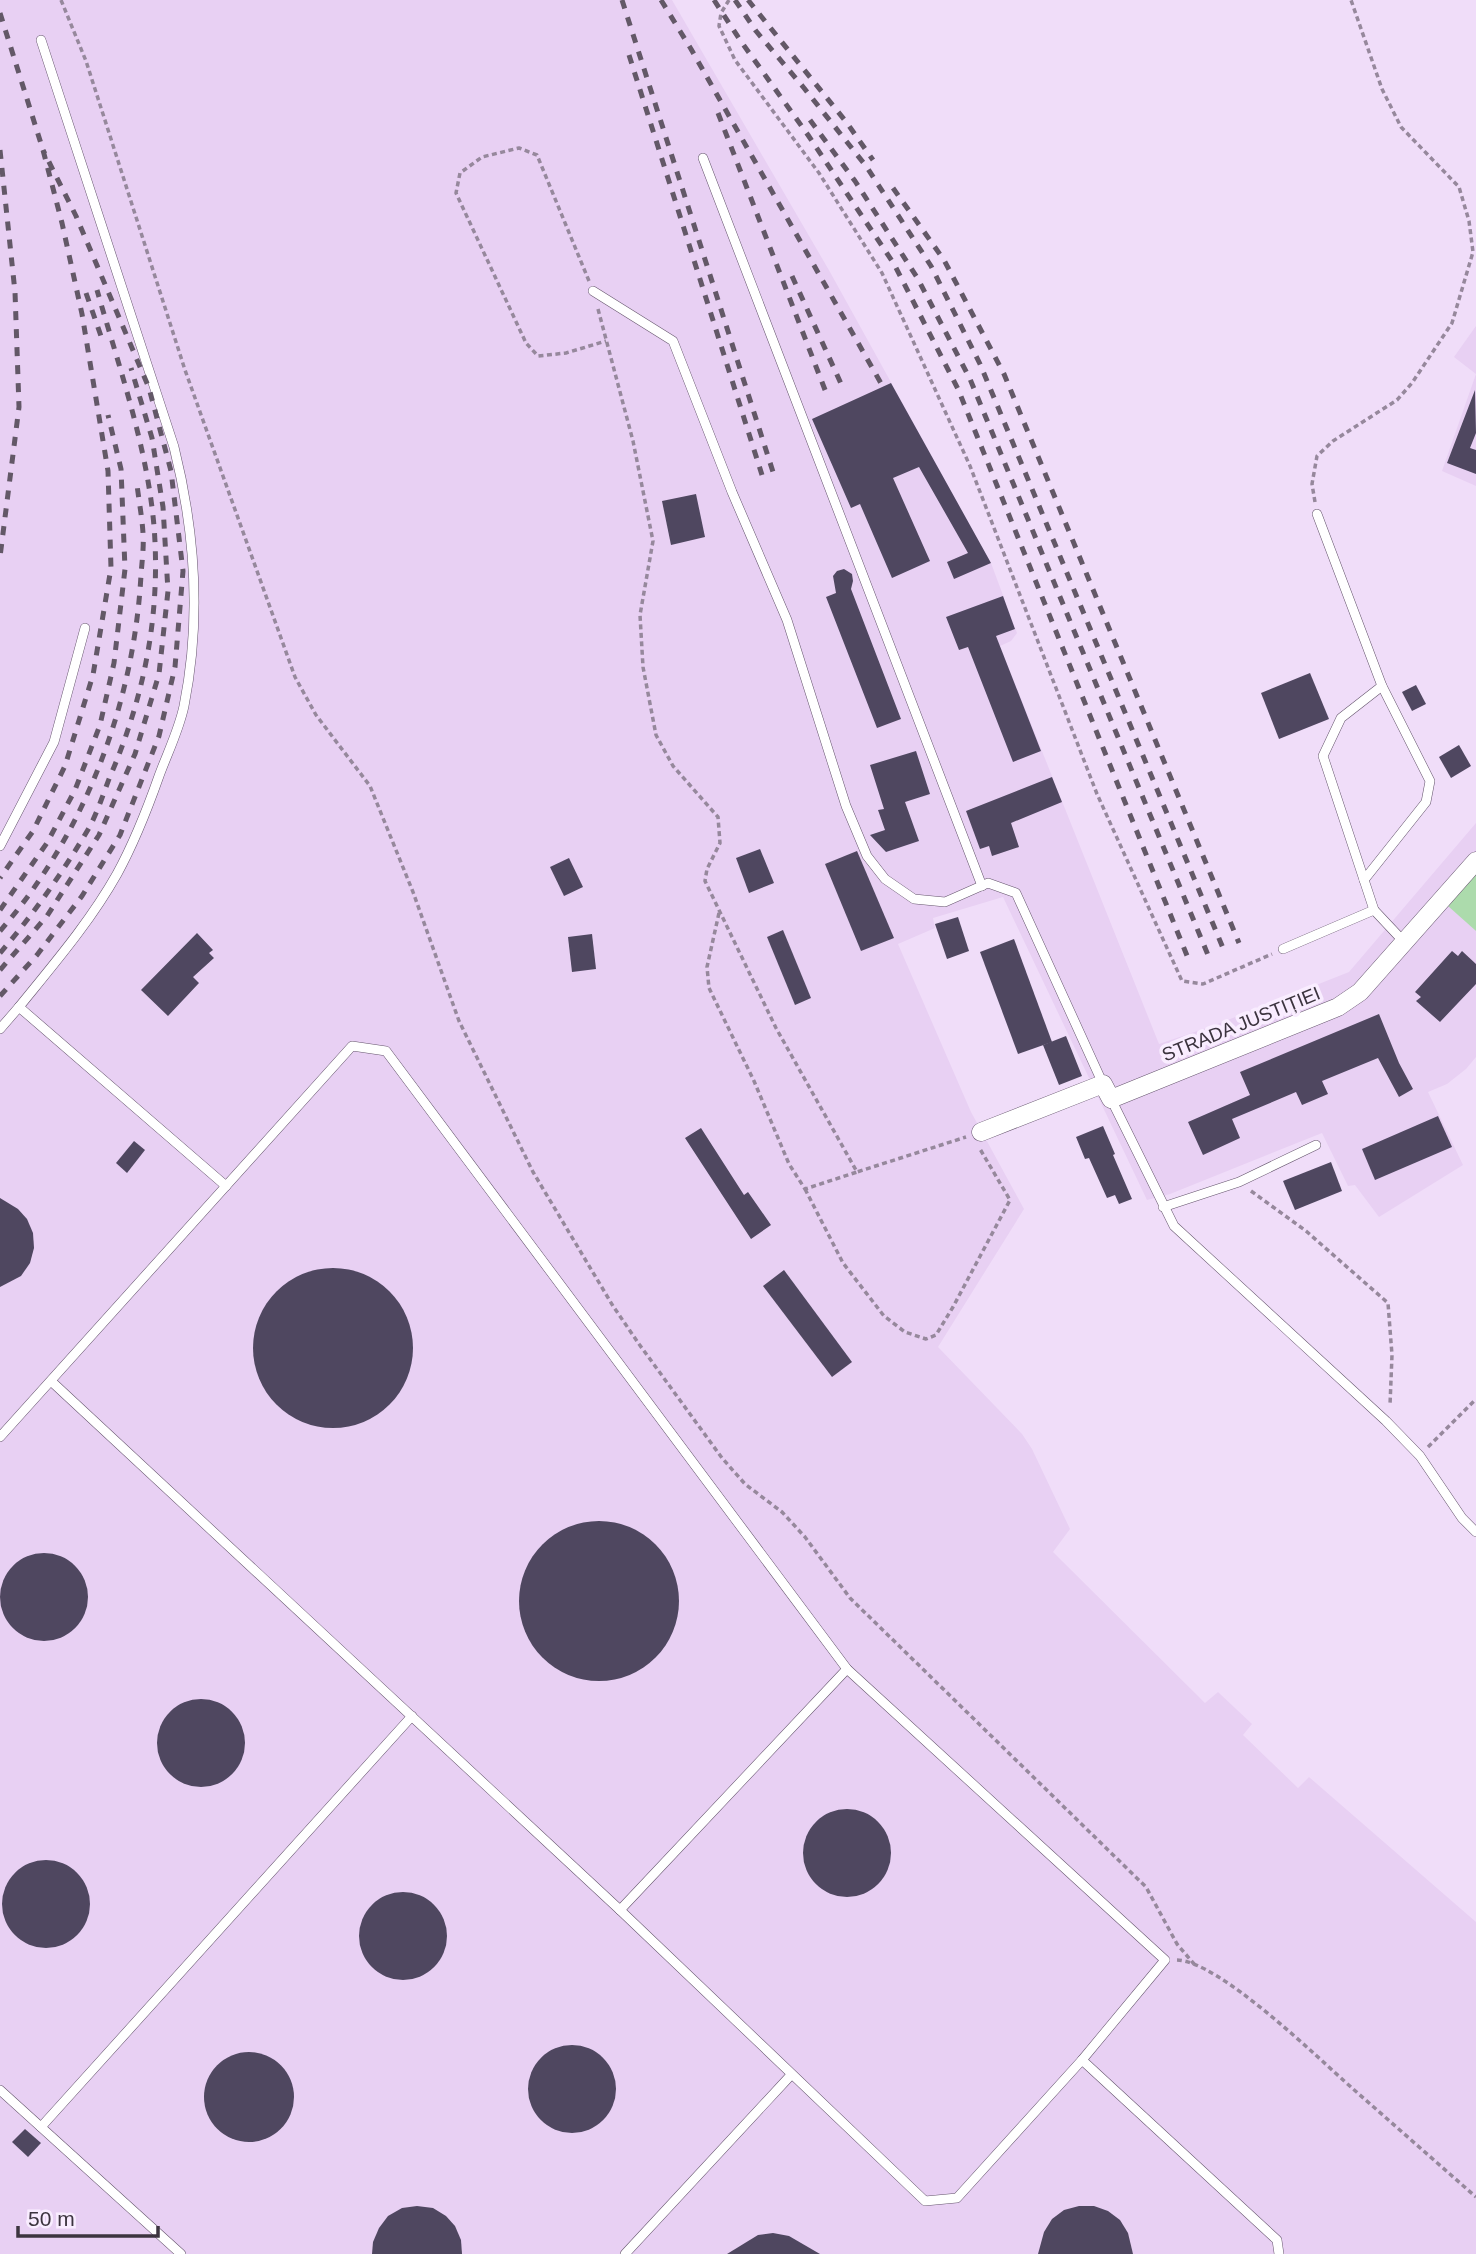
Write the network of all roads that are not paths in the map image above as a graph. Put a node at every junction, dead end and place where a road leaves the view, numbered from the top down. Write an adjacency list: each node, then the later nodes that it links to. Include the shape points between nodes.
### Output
1 (41, 40): 14 (lane, via 174,447 185,491 194,572 193,641 183,709 141,826 116,876)
2 (703, 158): 10 (lane)
3 (593, 291): 10 (lane, via 673,341 787,620 846,806 867,856 885,879 914,899 945,902)
4 (1317, 514): 6 (lane)
5 (85, 628): 7 (lane, via 54,742)
6 (1382, 686): 9 (lane, via 1341,718 1323,756); 9 (lane, via 1430,781 1426,802)
7 (0, 846)
8 (1476, 861): 12 (street, STRADA JUSTIȚIEI)
9 (1364, 880): 11 (lane)
10 (982, 886): 16 (lane, via 988,883 1016,893)
11 (1374, 910): 12 (lane); 13 (lane)
12 (1405, 943): 16 (street, STRADA JUSTIȚIEI, via 1360,992 1338,1007)
13 (1283, 949)
14 (19, 1007): 15 (lane); 19 (lane)
15 (0, 1029)
16 (1107, 1092): 17 (street, STRADA JUSTIȚIEI); 20 (lane)
17 (976, 1133)
18 (1316, 1145): 20 (lane, via 1239,1182)
19 (226, 1186): 21 (lane); 24 (lane, via 352,1046 386,1051)
20 (1163, 1207): 23 (lane, via 1174,1226 1420,1456)
21 (51, 1381): 22 (lane); 25 (lane)
22 (0, 1437)
23 (1476, 1532)
24 (847, 1669): 26 (lane); 27 (lane, via 1164,1960)
25 (412, 1716): 26 (lane); 30 (lane)
26 (620, 1910): 28 (lane)
27 (1082, 2060): 28 (lane, via 957,2198 925,2201); 33 (lane, via 1277,2240)
28 (792, 2075): 32 (lane)
29 (0, 2090): 30 (lane)
30 (41, 2127): 31 (lane)
31 (181, 2254)
32 (625, 2254)
33 (1279, 2254)

